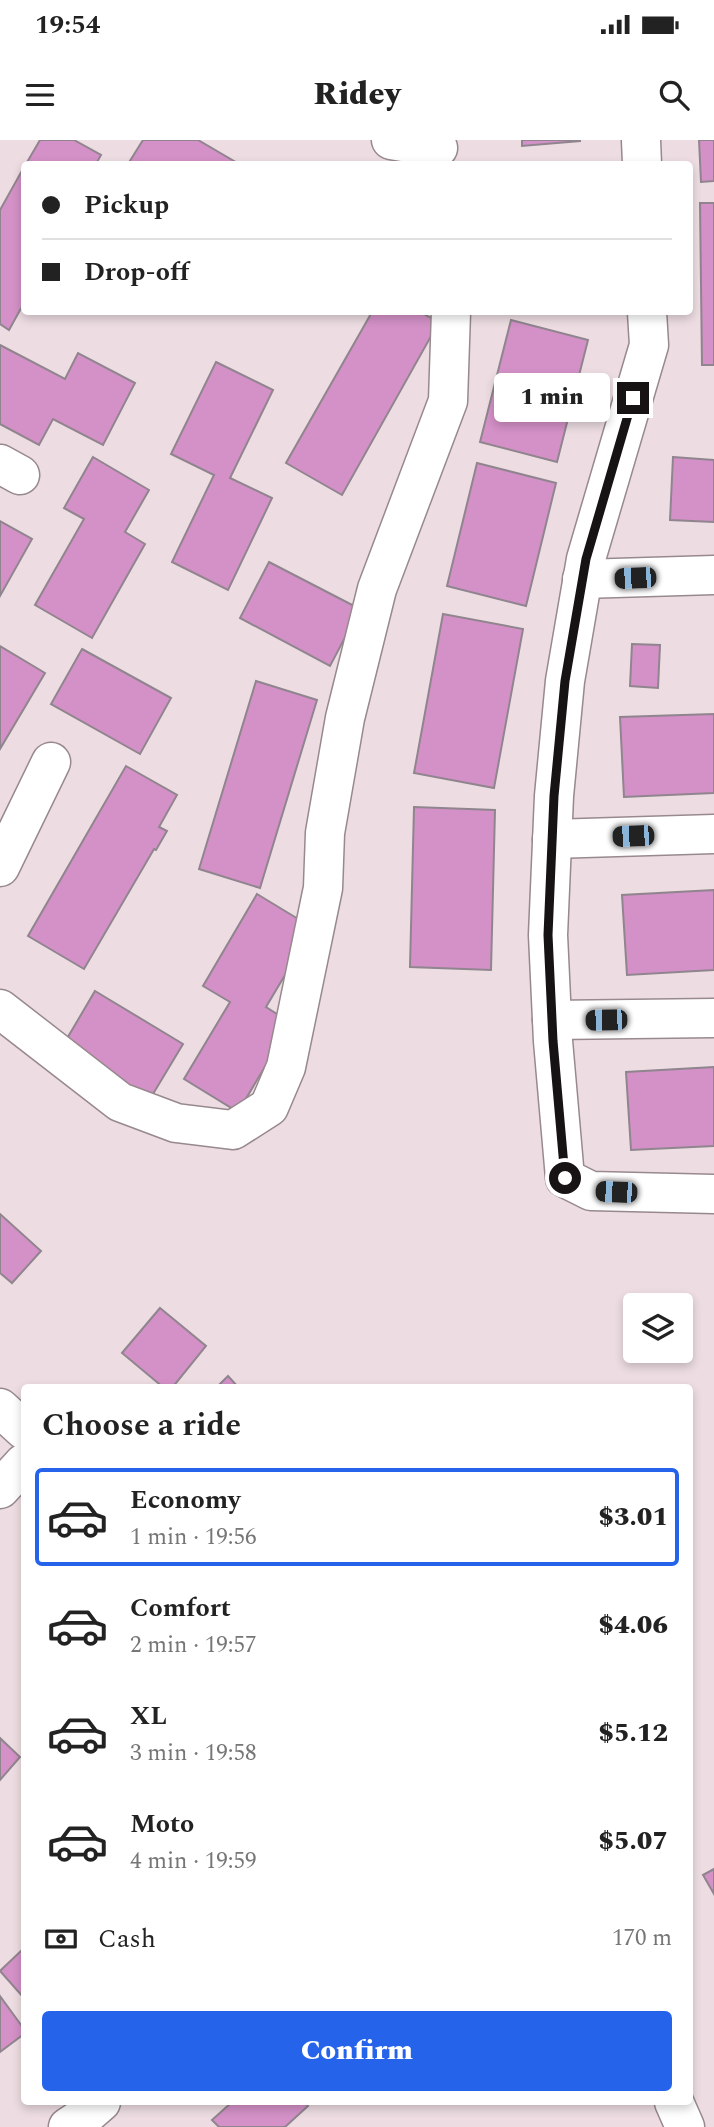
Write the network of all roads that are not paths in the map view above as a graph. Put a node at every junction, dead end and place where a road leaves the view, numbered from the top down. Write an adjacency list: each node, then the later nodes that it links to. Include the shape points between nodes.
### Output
1 (391, 140): 3 (street)
2 (641, 140): 4 (street)
3 (438, 151)
4 (642, 161)
5 (451, 315): 13 (street, via 448,401 377,589 345,718 325,832 323,888 286,1067 269,1107 233,1130 176,1123 120,1101)
6 (647, 315): 8 (street, via 649,345)
7 (714, 575): 8 (street)
8 (582, 579): 11 (street, via 565,681)
9 (51, 762): 12 (street)
10 (714, 834): 11 (street)
11 (552, 839): 15 (street, via 548,935)
12 (0, 867)
13 (0, 1009)
14 (714, 1018): 15 (street)
15 (552, 1020): 16 (street, via 565,1178 592,1191)
16 (714, 1194)
17 (0, 1408): 18 (street)
18 (21, 1427)
19 (21, 1466): 20 (street)
20 (0, 1489)
21 (675, 2105): 22 (street)
22 (685, 2127)

